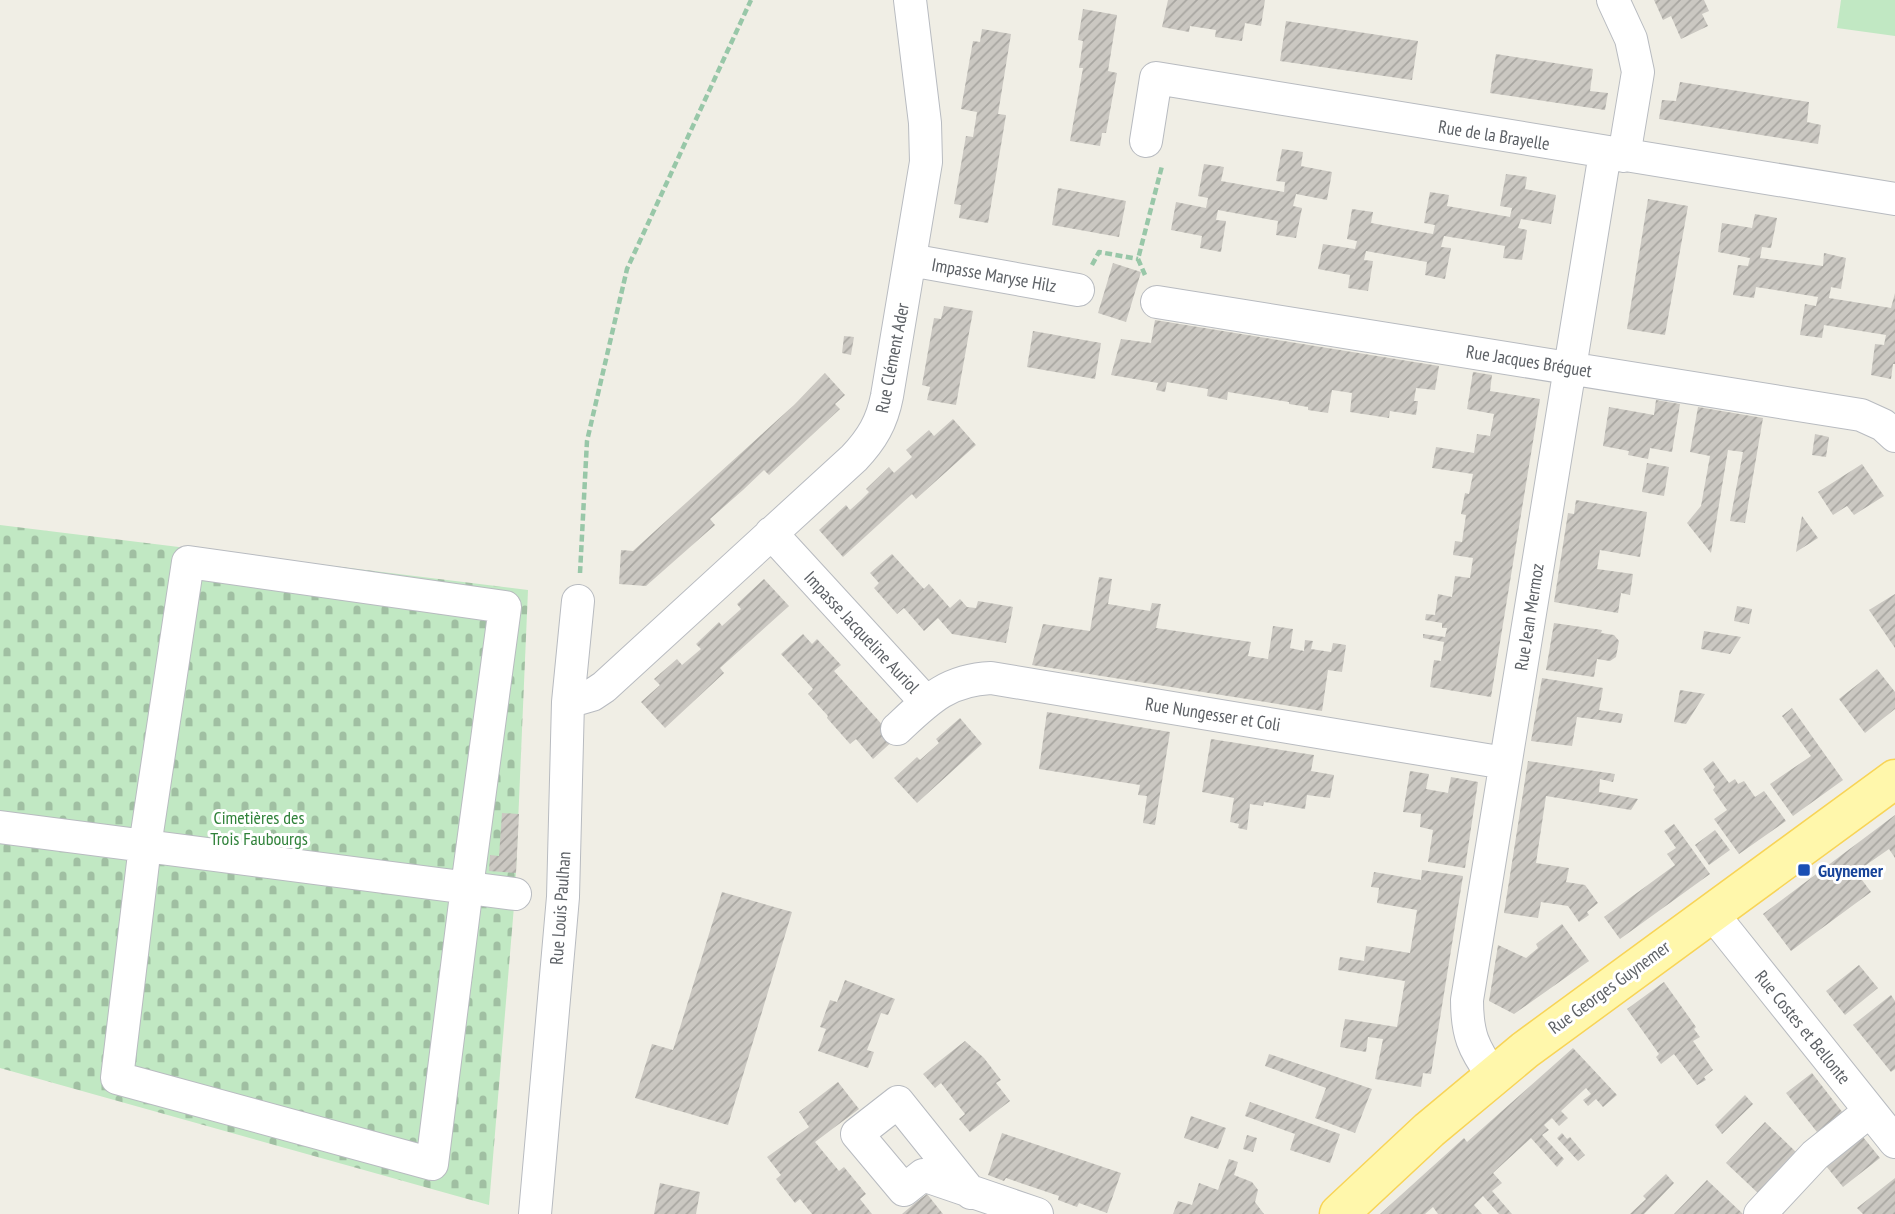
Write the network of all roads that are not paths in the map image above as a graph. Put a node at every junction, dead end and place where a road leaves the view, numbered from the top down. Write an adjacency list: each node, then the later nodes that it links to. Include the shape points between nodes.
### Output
1 (910, 0): 6 (street, Rue Clément Ader, via 926,162)
2 (1612, 0): 4 (street, via 1631,39 1638,72)
3 (1146, 141): 4 (street, Rue de la Brayelle, via 1156,79)
4 (1614, 155): 5 (street, Rue de la Brayelle); 9 (street, Rue Jean Mermoz)
5 (1895, 199)
6 (909, 260): 7 (street, Impasse Maryse Hilz); 11 (street, Rue Clément Ader, via 883,414 876,431)
7 (1078, 290)
8 (1157, 302): 9 (street, Rue Jacques Bréguet)
9 (1569, 367): 10 (street, Rue Jacques Bréguet, via 1861,415); 16 (street, Rue Jean Mermoz)
10 (1895, 436)
11 (771, 533): 13 (street, Rue Clément Ader, via 604,687); 14 (street, Impasse Jacqueline Auriol)
12 (578, 601): 13 (street, Rue Louis Paulhan)
13 (568, 702): 27 (street, Rue Louis Paulhan, via 563,897)
14 (926, 702): 15 (street, Impasse Jacqueline Auriol); 16 (street, Rue Nungesser et Coli, via 949,686 992,677)
15 (897, 729)
16 (1505, 763): 23 (street, Rue Jean Mermoz, via 1467,1000 1472,1044)
17 (1895, 779): 22 (main road, Rue Georges Guynemer)
18 (0, 827): 19 (street)
19 (145, 846): 20 (street); 20 (street, via 117,1077 432,1164); 20 (street, via 188,562 505,607)
20 (467, 887): 21 (street)
21 (515, 894)
22 (1712, 912): 23 (main road, Rue Georges Guynemer); 24 (street, Rue Costes et Bellonte)
23 (1493, 1076): 29 (main road, Rue Georges Guynemer)
24 (1870, 1111): 25 (street, Rue Costes et Bellonte); 30 (street, via 1815,1155)
25 (1895, 1142)
26 (971, 1193): 28 (street)
27 (535, 1214)
28 (1037, 1214)
29 (1339, 1214)
30 (1760, 1214)

